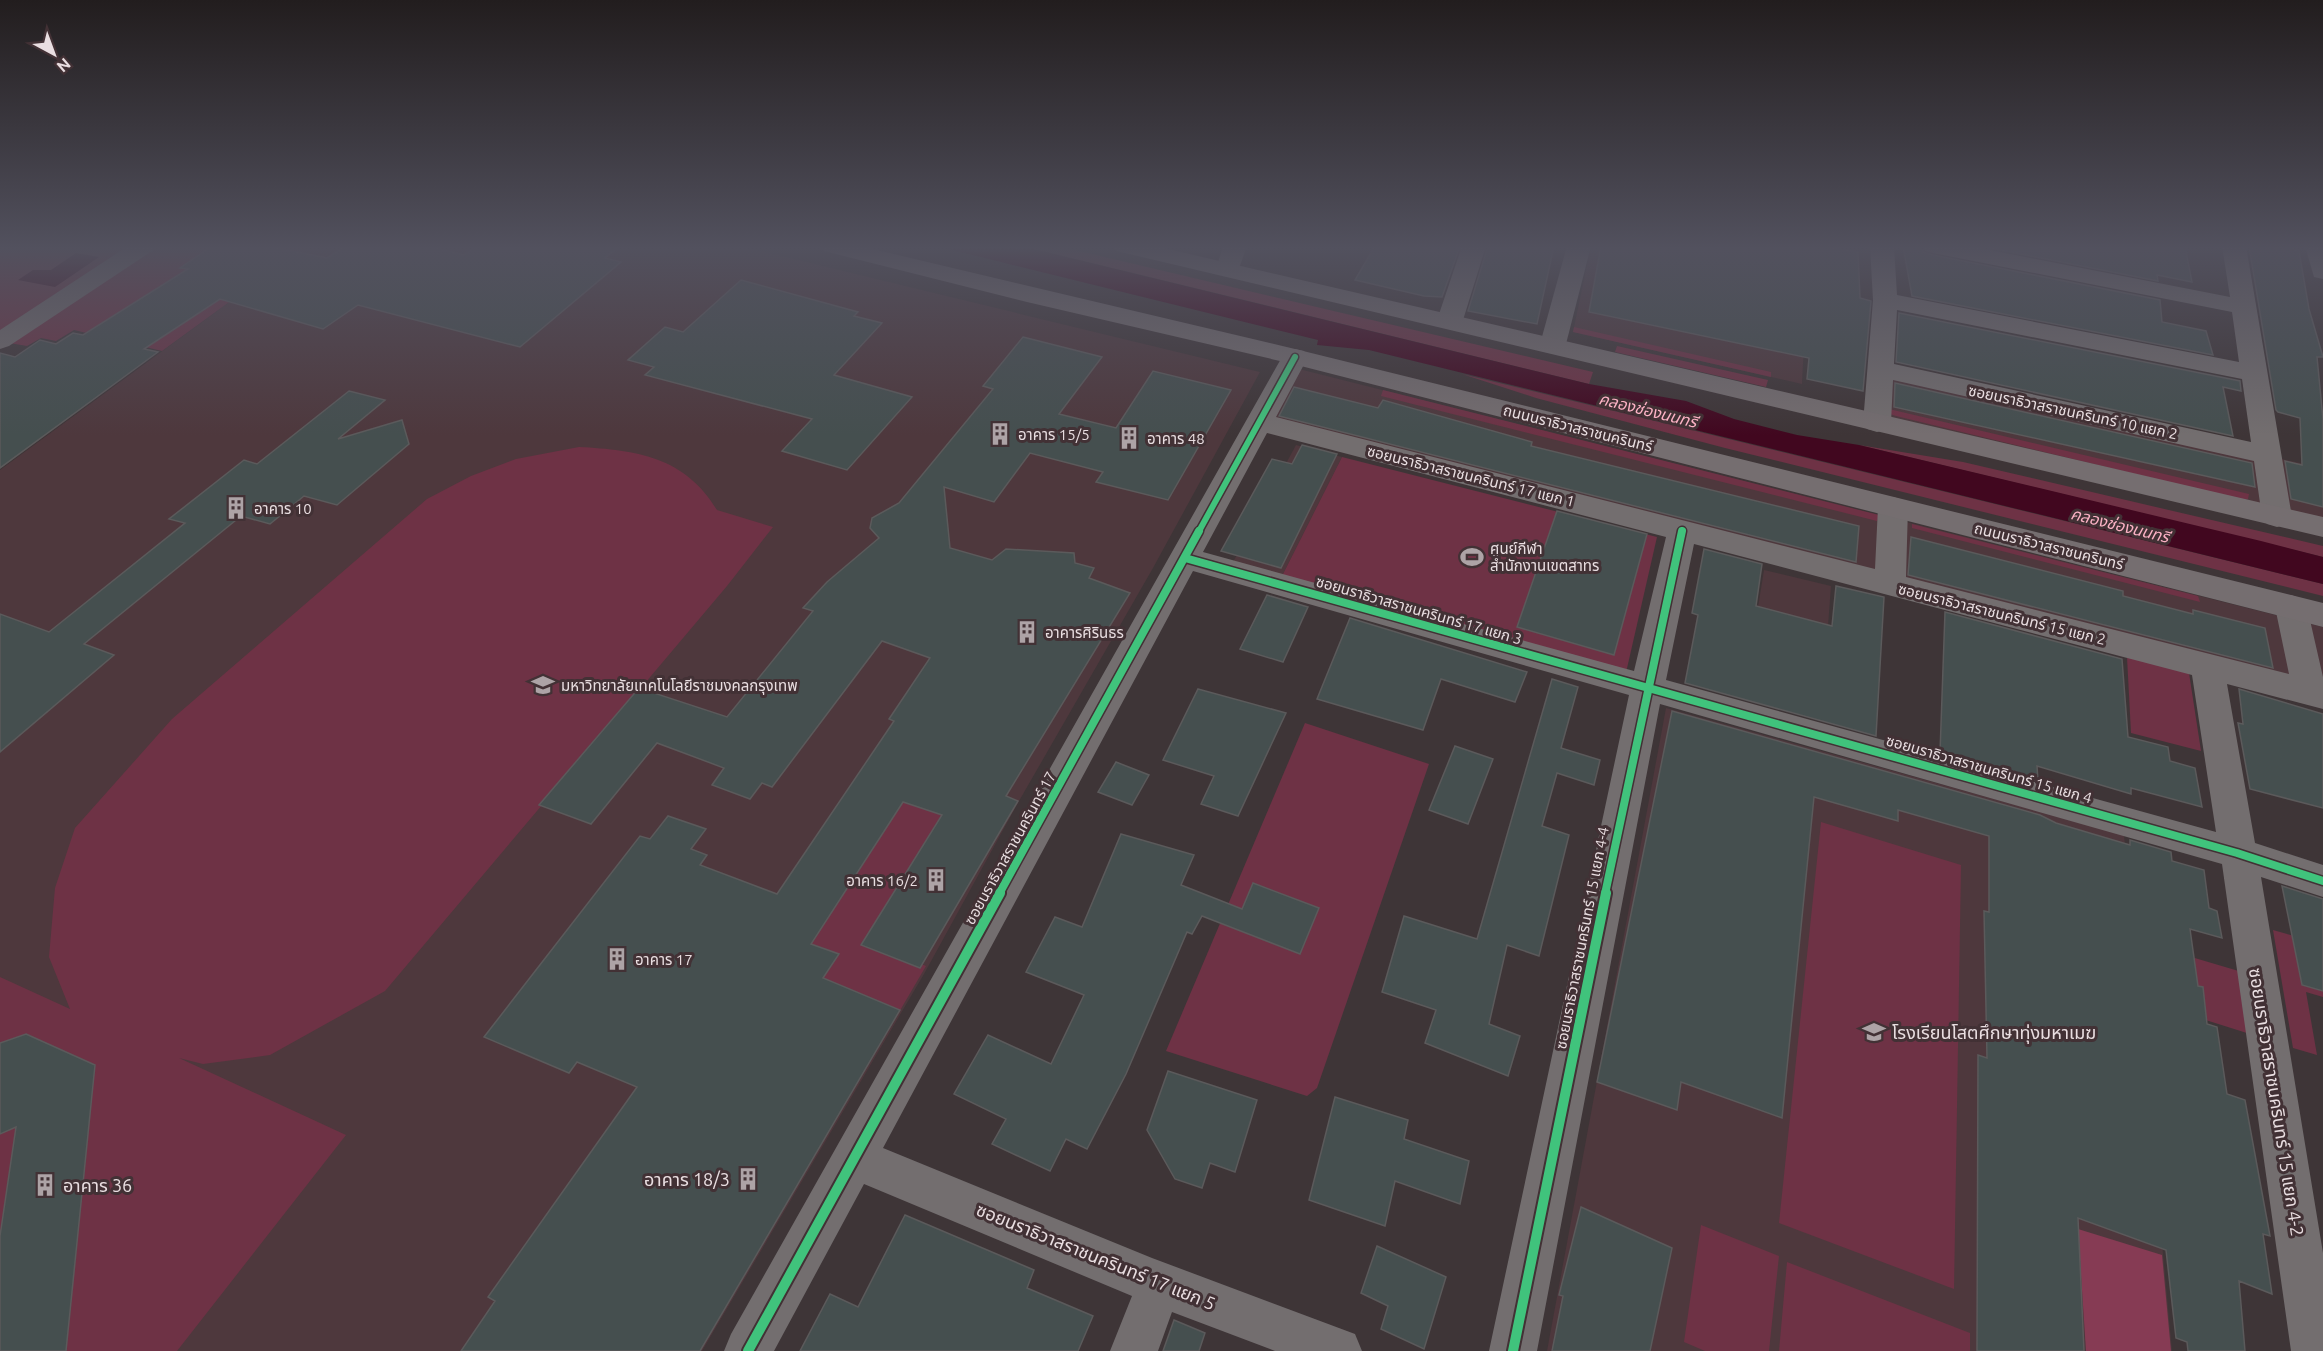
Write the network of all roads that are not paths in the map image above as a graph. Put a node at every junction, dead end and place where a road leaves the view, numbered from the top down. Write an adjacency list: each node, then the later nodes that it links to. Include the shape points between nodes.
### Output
1 (48, 309): 10 (street)
2 (1088, 309): 12 (main road, ถนนนราธิวาสราชนครินทร์)
3 (1412, 309): 9 (main road)
4 (1454, 309): 9 (street)
5 (1562, 309): 11 (street)
6 (1884, 309): 13 (street)
7 (1930, 309): 14 (street)
8 (2243, 309): 14 (street)
9 (1450, 320): 11 (main road)
10 (0, 341)
11 (1553, 344): 16 (main road)
12 (1295, 357): 15 (street, ซอยนราธิวาสราชนครินทร์ 17); 18 (main road, ถนนนราธิวาสราชนครินทร์)
13 (1879, 369): 16 (street); 17 (street, ซอยนราธิวาสราชนครินทร์ 10 แยก 2)
14 (2252, 374): 17 (street)
15 (1260, 422): 21 (street, ซอยนราธิวาสราชนครินทร์ 17 แยก 1); 22 (street, ซอยนราธิวาสราชนครินทร์ 17)
16 (1877, 423): 19 (main road)
17 (2268, 454): 19 (street)
18 (1893, 507): 23 (street); 24 (main road, ถนนนราธิวาสราชนครินทร์)
19 (2277, 517): 20 (main road)
20 (2323, 527)
21 (1682, 531): 23 (street, ซอยนราธิวาสราชนครินทร์ 15 แยก 2); 27 (street, ซอยนราธิวาสราชนครินทร์ 15 แยก 4-4)
22 (1185, 558): 27 (street, ซอยนราธิวาสราชนครินทร์ 17 แยก 3); 31 (street, ซอยนราธิวาสราชนครินทร์ 17)
23 (1890, 586): 26 (street, ซอยนราธิวาสราชนครินทร์ 15 แยก 2)
24 (2290, 607): 25 (main road, ถนนนราธิวาสราชนครินทร์); 28 (street)
25 (2323, 615)
26 (2207, 666): 28 (street, ซอยนราธิวาสราชนครินทร์ 15 แยก 2); 29 (street)
27 (1647, 689): 29 (street, ซอยนราธิวาสราชนครินทร์ 15 แยก 4); 36 (street, ซอยนราธิวาสราชนครินทร์ 15 แยก 4-4)
28 (2316, 694)
29 (2237, 853): 30 (street, ซอยนราธิวาสราชนครินทร์ 15 แยก 4); 37 (street, ซอยนราธิวาสราชนครินทร์ 15 แยก 4-2)
30 (2323, 881)
31 (855, 1159): 32 (street, ซอยนราธิวาสราชนครินทร์ 17 แยก 5); 33 (street, ซอยนราธิวาสราชนครินทร์ 17)
32 (1160, 1282): 34 (street); 35 (street, ซอยนราธิวาสราชนครินทร์ 17 แยก 5)
33 (748, 1351)
34 (1134, 1351)
35 (1338, 1351)
36 (1513, 1351)
37 (2315, 1351)

